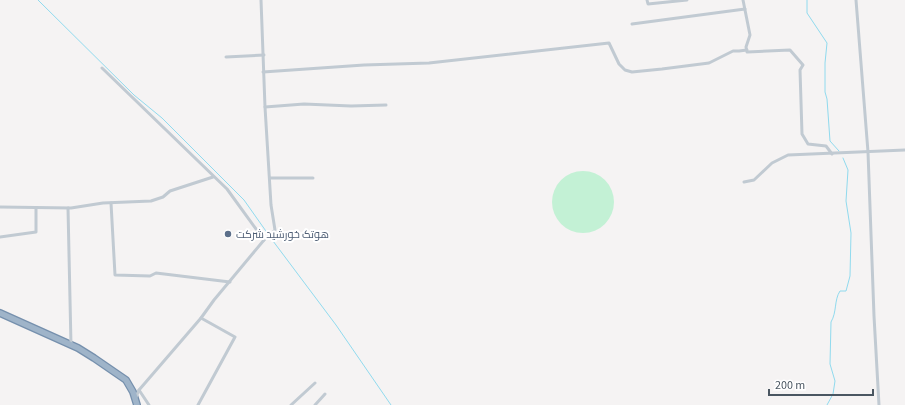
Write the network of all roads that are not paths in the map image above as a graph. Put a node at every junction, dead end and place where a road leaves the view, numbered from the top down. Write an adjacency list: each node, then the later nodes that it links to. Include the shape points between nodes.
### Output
1 (261, 0): 9 (street)
2 (647, 0): 3 (street, via 648,4)
3 (687, 0)
4 (743, 0): 6 (street)
5 (856, 0): 16 (street)
6 (744, 9): 7 (street); 8 (street, via 750,35)
7 (632, 24)
8 (747, 50): 12 (street, via 733,51 709,63 632,72 618,64 609,43 429,63); 17 (street, via 790,50 803,65 800,70 802,134 808,144 826,146)
9 (264, 55): 10 (street); 12 (street)
10 (226, 57)
11 (102, 68): 18 (street)
12 (264, 72): 14 (street)
13 (386, 104): 14 (street, via 304,104)
14 (265, 107): 19 (street)
15 (905, 150): 16 (street)
16 (868, 152): 17 (street); 41 (street)
17 (832, 154): 21 (street, via 788,155 772,163 754,180)
18 (213, 177): 22 (street, via 170,191 163,197 151,201); 27 (street, via 227,189)
19 (270, 178): 20 (street); 27 (street, via 275,230)
20 (312, 178)
21 (744, 182)
22 (111, 203): 25 (street); 28 (street, via 115,275 150,276 156,273)
23 (0, 207): 24 (street)
24 (36, 208): 25 (street); 26 (street, via 36,232)
25 (68, 208): 31 (street)
26 (0, 237)
27 (264, 240): 28 (street)
28 (230, 282): 30 (street)
29 (0, 313): 31 (highway)
30 (201, 318): 33 (street); 38 (street, via 235,336)
31 (71, 345): 35 (highway, via 126,380)
32 (314, 383): 39 (street)
33 (139, 390): 35 (street); 37 (street)
34 (325, 394): 40 (street)
35 (135, 399): 36 (highway)
36 (137, 405)
37 (150, 405)
38 (198, 405)
39 (291, 405)
40 (315, 405)
41 (879, 405)

